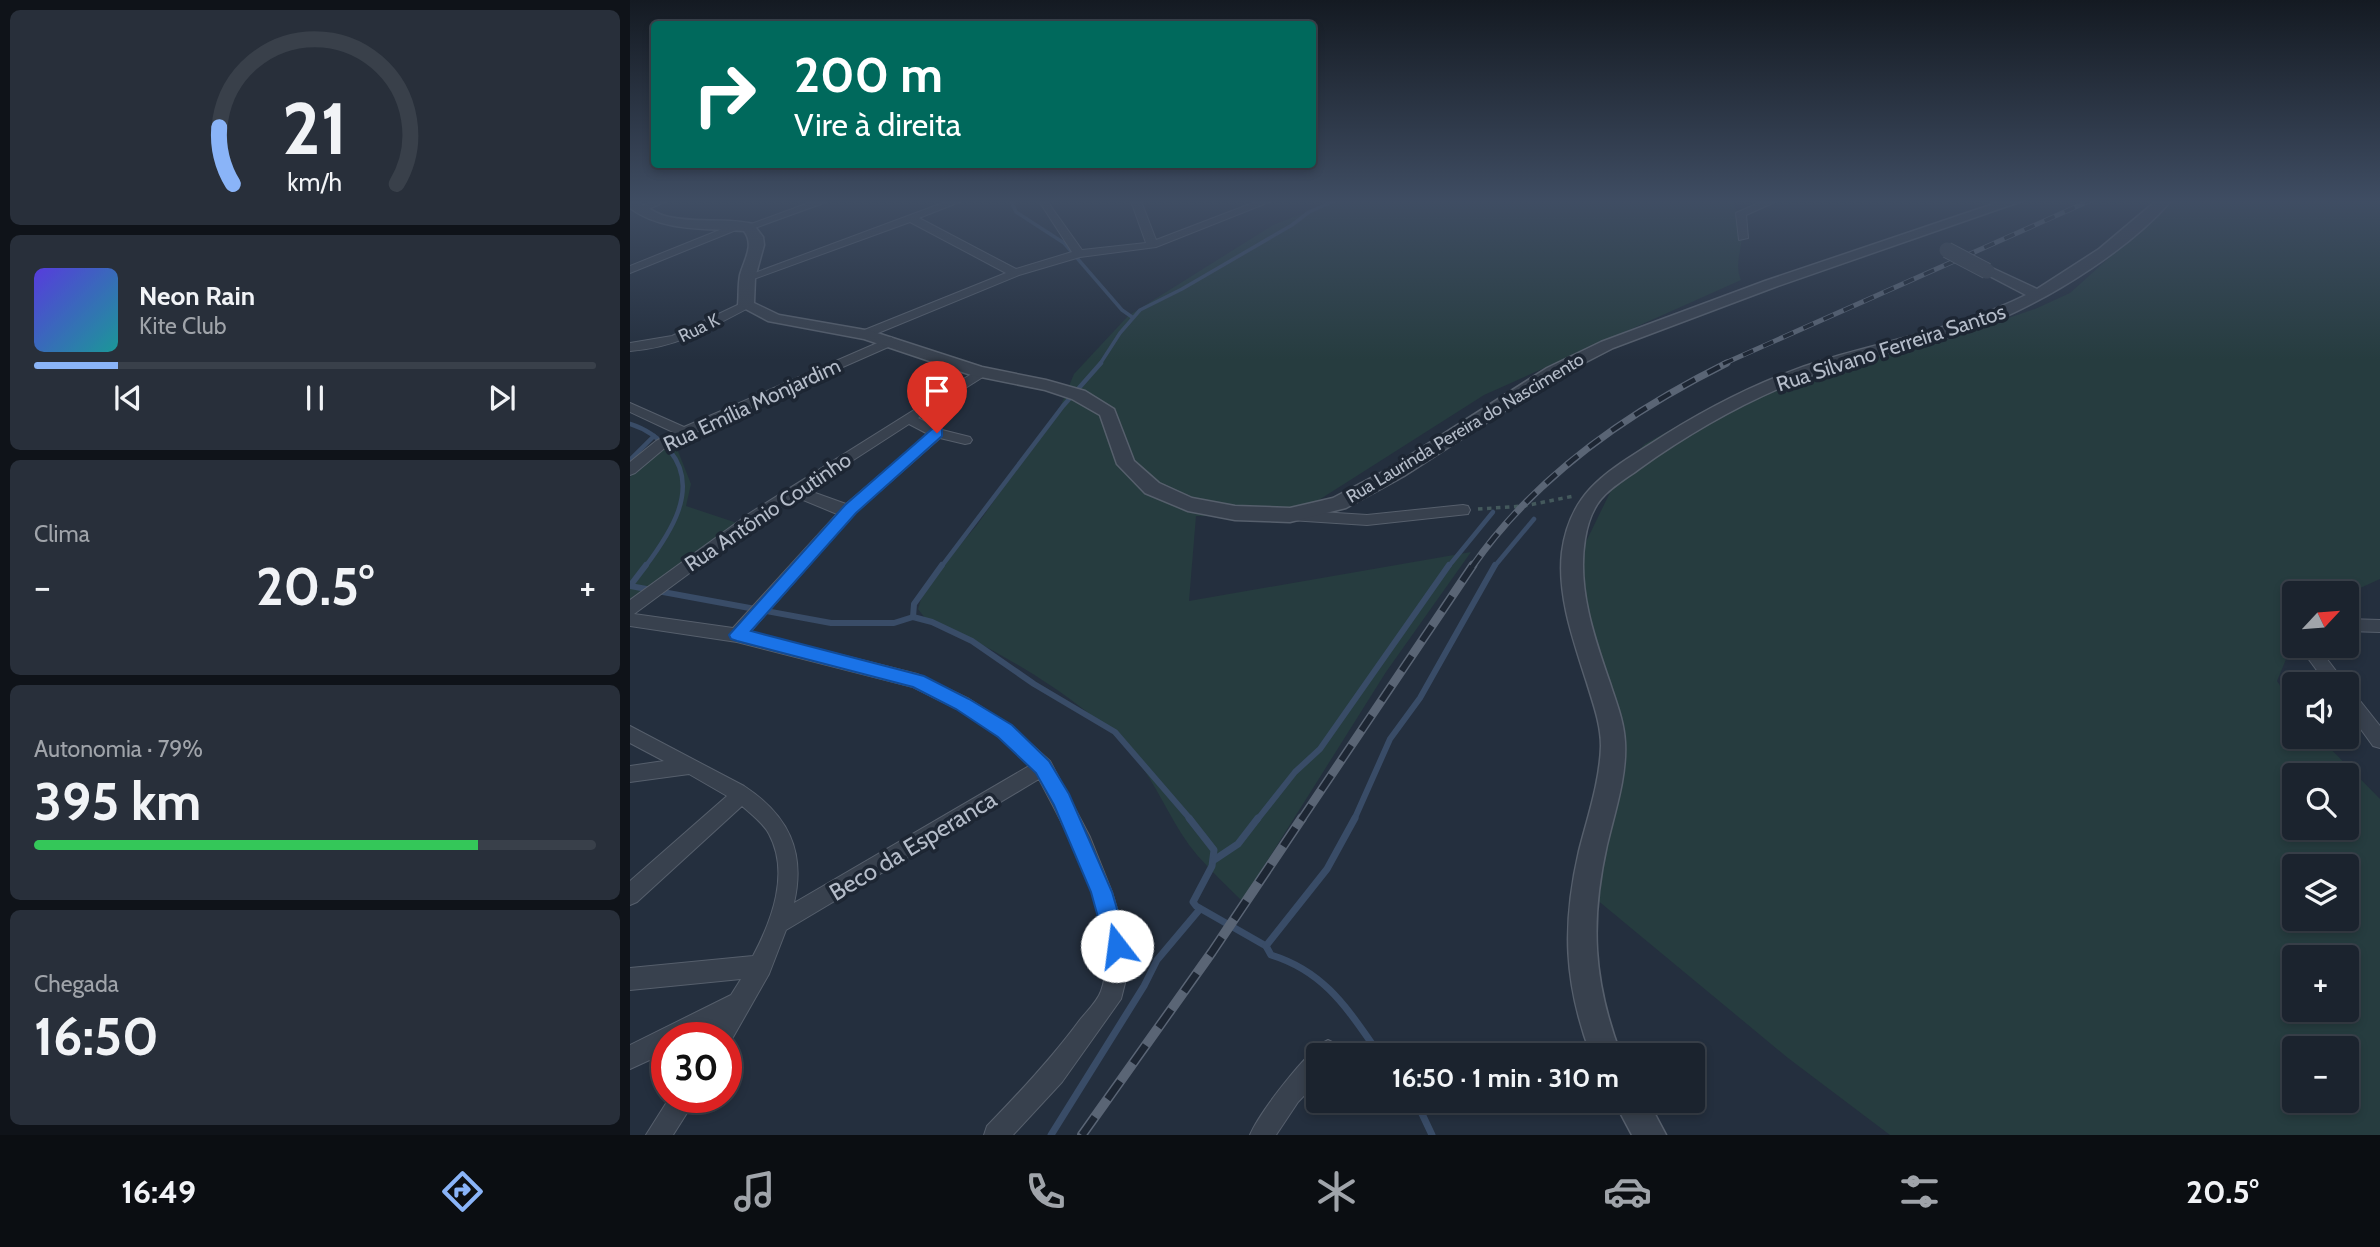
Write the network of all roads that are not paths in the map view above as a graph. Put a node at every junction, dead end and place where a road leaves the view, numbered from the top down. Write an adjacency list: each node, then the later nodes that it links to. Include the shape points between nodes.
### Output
1 (671, 254): 9 (street)
2 (754, 254): 11 (street)
3 (813, 254): 11 (street)
4 (979, 254): 10 (street)
5 (1079, 254): 10 (street)
6 (1861, 254): 27 (street, Rua Laurinda Pereira do Nascimento, via 1607,345 1553,372 1339,503)
7 (1955, 254): 12 (street, bridge)
8 (2101, 254): 12 (street, Rua Silvano Ferreira Santos)
9 (630, 270)
10 (1015, 273): 14 (street)
11 (747, 278): 13 (street)
12 (2038, 295): 49 (street, Rua Silvano Ferreira Santos, via 1989,318 1788,379 1653,450 1590,499 1574,538 1572,565 1579,613 1608,711 1613,745 1580,925 1581,973)
13 (746, 305): 14 (street, Rua Laurinda Pereira do Nascimento, via 778,320); 16 (street, Rua K, via 684,337 651,347)
14 (866, 334): 15 (street, Rua Laurinda Pereira do Nascimento)
15 (885, 344): 17 (street, Rua Laurinda Pereira do Nascimento); 20 (street, Rua Emília Monjardim)
16 (630, 347)
17 (981, 372): 19 (street, Rua Antônio Coutinho); 27 (street, Rua Laurinda Pereira do Nascimento, via 1083,394 1098,404 1108,413 1126,464 1152,488 1199,506)
18 (630, 407): 20 (street)
19 (909, 419): 21 (street); 24 (street, Rua Antônio Coutinho)
20 (684, 432): 23 (street, Rua Emília Monjardim)
21 (937, 433): 22 (street); 25 (street)
22 (965, 440)
23 (630, 470)
24 (795, 491): 25 (street, via 841,510); 28 (street, Rua Antônio Coutinho)
25 (850, 509): 32 (street)
26 (1463, 510): 27 (street, via 1367,520)
27 (1290, 515)
28 (630, 609)
29 (630, 620): 32 (street)
30 (2359, 625): 31 (street)
31 (2380, 626)
32 (737, 635): 39 (street, via 917,681 1005,731)
33 (2316, 658): 34 (street)
34 (2328, 672)
35 (2359, 713): 37 (street)
36 (630, 734): 38 (street)
37 (2380, 740)
38 (688, 766): 40 (street); 41 (street)
39 (1042, 767): 43 (street, Beco da Esperanca); 56 (street, via 1078,833 1102,892 1117,946 1116,975 1110,999 1054,1074)
40 (630, 774)
41 (741, 795): 42 (street); 43 (street, via 778,826 790,856)
42 (630, 895)
43 (781, 922): 44 (street)
44 (761, 966): 45 (street); 46 (street)
45 (630, 979)
46 (738, 1004): 47 (street); 48 (street)
47 (703, 1022)
48 (728, 1022)
49 (1601, 1043)
50 (651, 1048): 51 (street)
51 (635, 1056)
52 (1306, 1077): 57 (street)
53 (676, 1113): 55 (street)
54 (1637, 1113): 58 (street)
55 (665, 1133)
56 (996, 1135)
57 (1262, 1135)
58 (1650, 1135)

